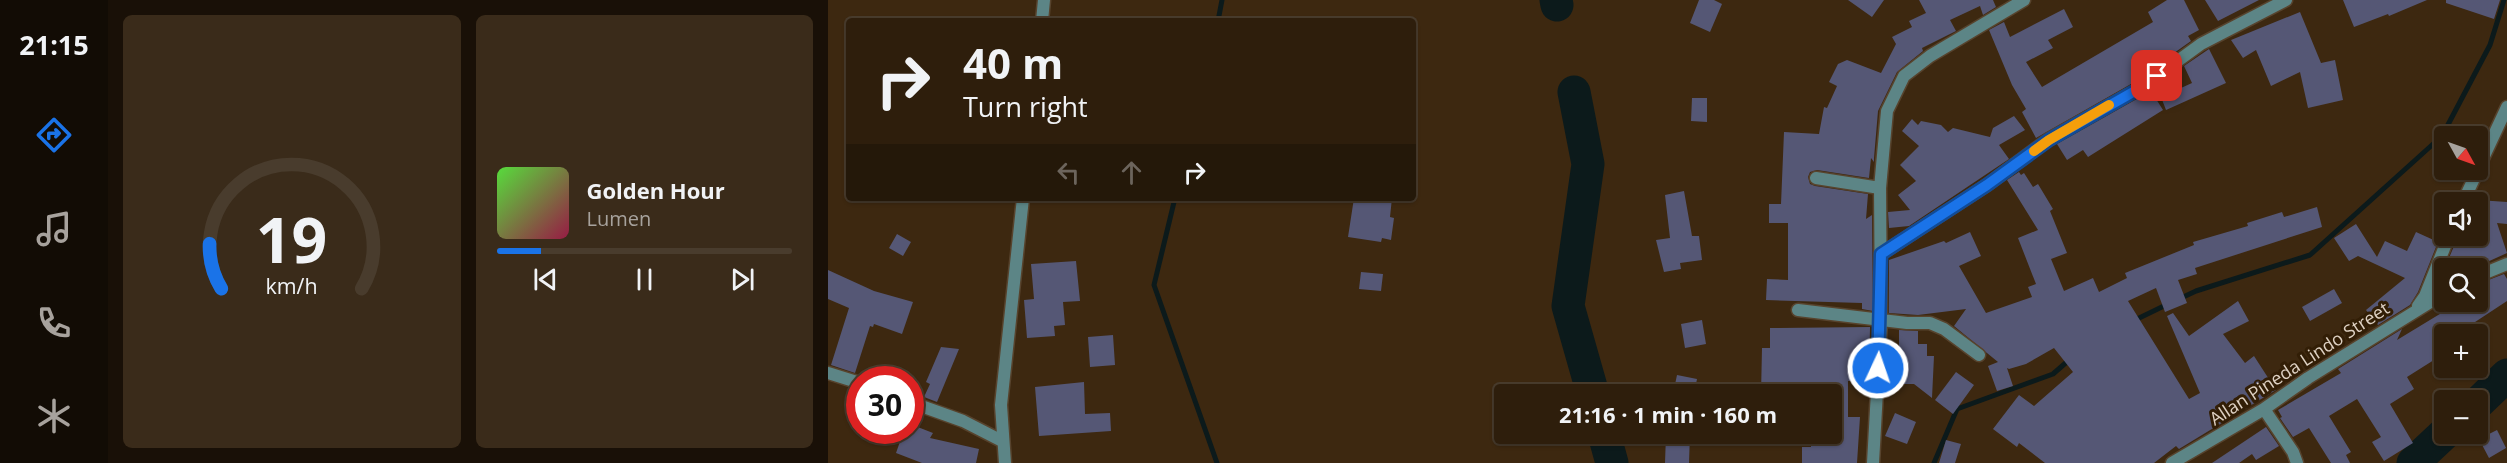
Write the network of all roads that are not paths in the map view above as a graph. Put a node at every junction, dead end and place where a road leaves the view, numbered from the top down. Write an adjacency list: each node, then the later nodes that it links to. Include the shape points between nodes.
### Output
1 (1044, 0): 4 (street)
2 (2024, 0): 8 (street, via 1904,76 1887,111)
3 (2286, 0): 11 (street, via 2201,44 2142,87 2049,140)
4 (1042, 18)
5 (2507, 107): 6 (street)
6 (2488, 148)
7 (1816, 178): 8 (street)
8 (1880, 188): 11 (street)
9 (1023, 201): 23 (street, via 1001,405)
10 (2445, 246): 15 (street, via 2425,296)
11 (1881, 254): 17 (street)
12 (2507, 264): 13 (street)
13 (2488, 272)
14 (2434, 299): 15 (street, Allan Pineda Lindo Street)
15 (2415, 309): 22 (street, Allan Pineda Lindo Street)
16 (1798, 310): 17 (street)
17 (1881, 320): 18 (street, via 1930,323); 25 (street)
18 (1979, 355)
19 (828, 373): 20 (street)
20 (846, 379)
21 (924, 407): 23 (street)
22 (2264, 409): 26 (street, Allan Pineda Lindo Street); 27 (street)
23 (1002, 441): 24 (street)
24 (1005, 463)
25 (1873, 463)
26 (2172, 463)
27 (2297, 463)

